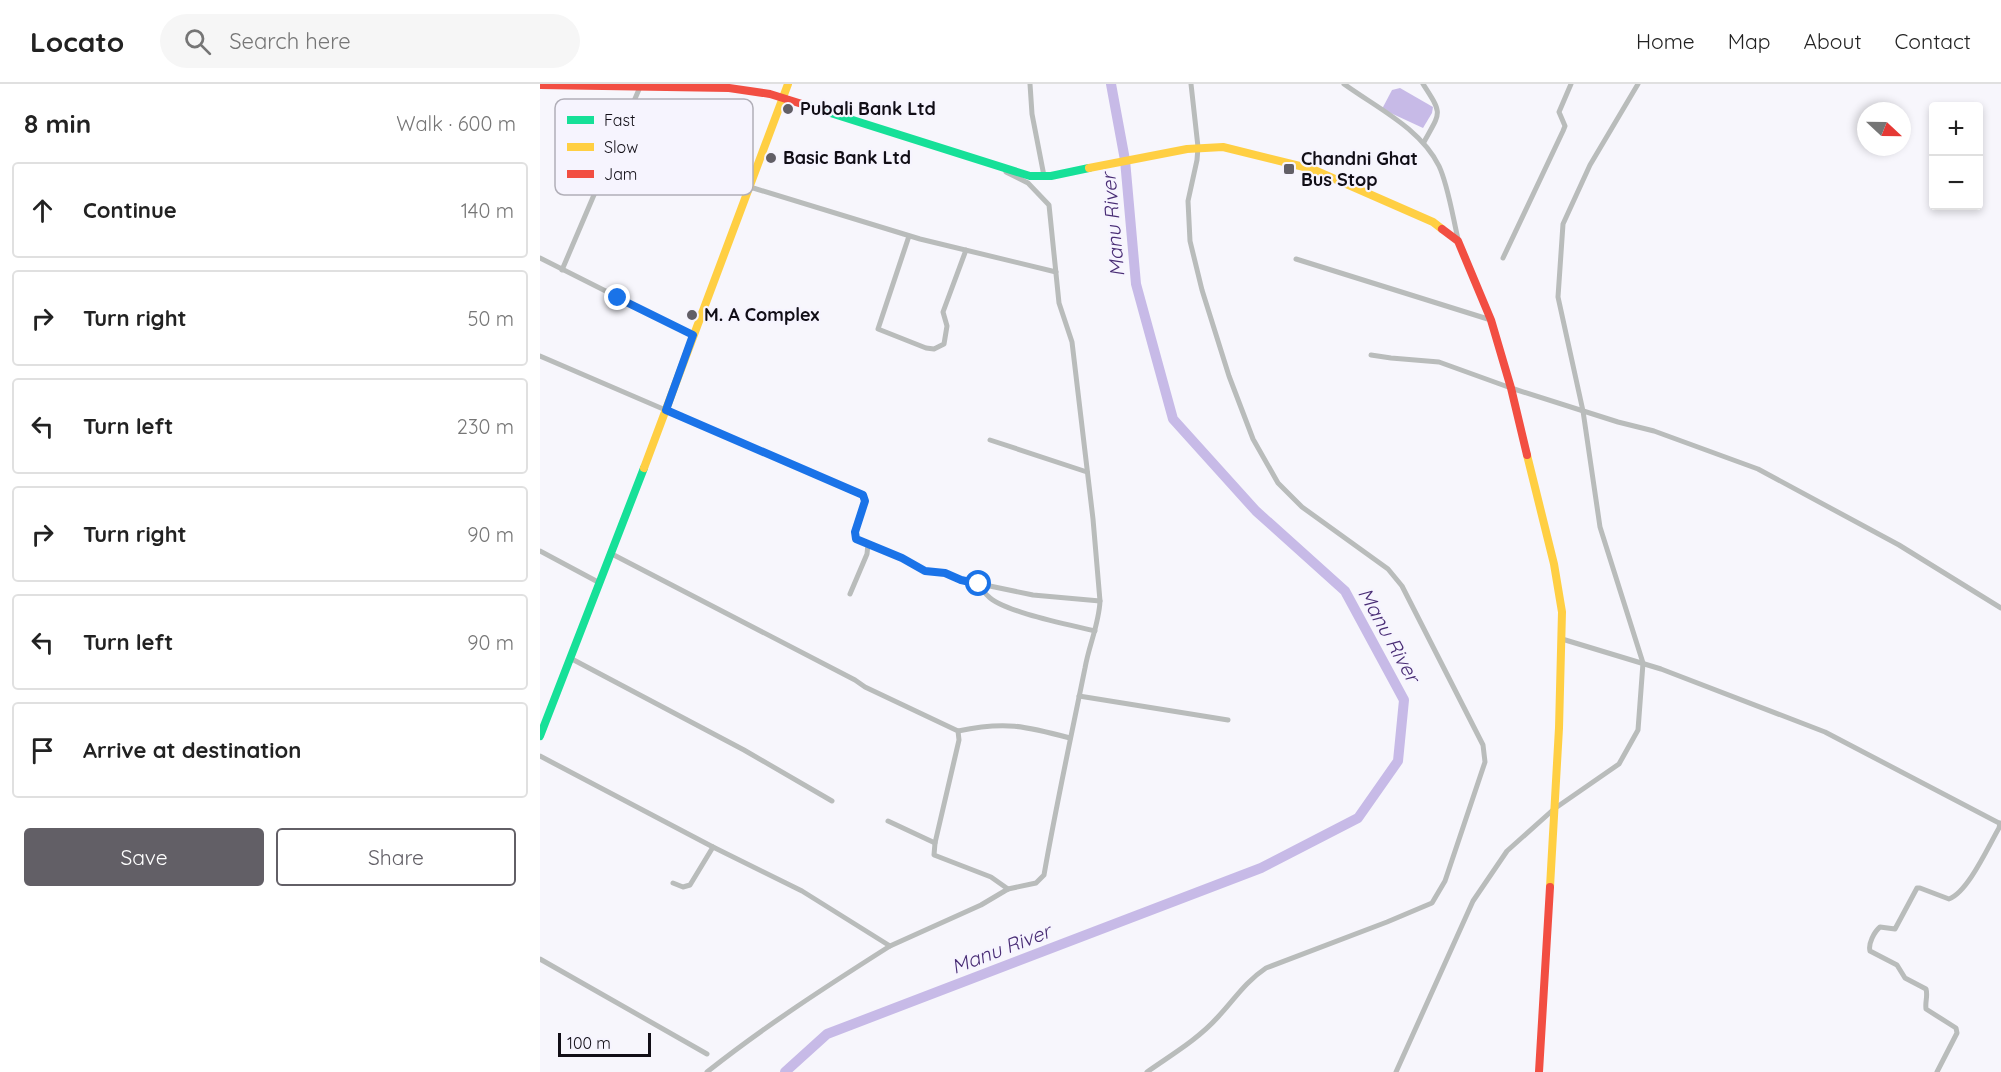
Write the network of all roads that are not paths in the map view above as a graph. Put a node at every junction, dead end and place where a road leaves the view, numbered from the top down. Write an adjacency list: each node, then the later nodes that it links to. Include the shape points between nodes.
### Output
1 (788, 84): 13 (main road)
2 (1022, 84): 10 (street)
3 (1191, 84): 15 (street)
4 (1344, 84): 14 (street)
5 (1423, 84): 14 (street, via 1438,110)
6 (1571, 84): 26 (street, via 1559,112 1565,126)
7 (1638, 84): 36 (street, via 1590,165 1563,224 1558,297)
8 (540, 85): 9 (main road)
9 (608, 85): 11 (main road)
10 (1030, 86): 17 (street, via 1032,114)
11 (640, 87): 12 (street); 13 (main road, via 729,88)
12 (635, 99)
13 (783, 99): 16 (main road); 18 (main road)
14 (1424, 142): 23 (street, via 1440,168)
15 (1198, 147): 17 (main road); 23 (main road, via 1223,147 1312,169 1433,222); 69 (street, via 1188,201 1190,241 1205,301 1253,439 1278,483 1302,507 1388,569 1402,586 1483,745 1485,762 1445,881 1432,903 1266,968 1194,1040)
16 (986, 162): 17 (main road, via 1030,176); 29 (street, via 1028,183 1049,205)
17 (1047, 176)
18 (753, 179)
19 (753, 188): 22 (street)
20 (594, 195): 28 (street)
21 (747, 195): 31 (main road)
22 (909, 236): 24 (street); 24 (street, via 878,329 926,348 944,344 947,326 943,312)
23 (1458, 241): 30 (main road)
24 (966, 250): 29 (street)
25 (540, 258): 28 (street)
26 (1503, 258)
27 (1296, 259): 30 (street)
28 (562, 270): 31 (street)
29 (1056, 273): 38 (street, via 1059,303 1072,342)
30 (1491, 320): 34 (main road)
31 (693, 335): 35 (main road)
32 (1371, 355): 34 (street, via 1433,360)
33 (540, 356): 35 (street)
34 (1511, 388): 36 (street); 48 (main road, via 1554,564)
35 (666, 410): 39 (street, via 863,495 865,501 855,536); 41 (main road)
36 (1583, 411): 46 (street, via 1654,431 1758,469 1899,544); 50 (street, via 1600,526)
37 (990, 440): 38 (street)
38 (1088, 472): 45 (street)
39 (868, 544): 43 (street, via 925,571); 44 (street)
40 (540, 551): 42 (street)
41 (610, 553): 42 (main road); 53 (street, via 865,687)
42 (598, 582): 49 (main road)
43 (979, 584): 45 (street, via 1033,595); 47 (street, via 988,597 1009,607)
44 (850, 594)
45 (1100, 601): 47 (street)
46 (2001, 608)
47 (1095, 631): 51 (street)
48 (1562, 639): 50 (street); 58 (main road)
49 (570, 658): 54 (main road); 57 (street)
50 (1643, 663): 58 (street, via 1638,729 1619,764); 60 (street, via 1824,732)
51 (1079, 696): 52 (street); 55 (street)
52 (1228, 720)
53 (958, 731): 55 (street, via 999,724 1021,725); 61 (street)
54 (540, 736)
55 (1070, 738): 64 (street, via 1044,875 1036,883)
56 (540, 756): 62 (street)
57 (832, 801)
58 (1554, 809): 70 (street, via 1507,851 1473,901); 71 (main road)
59 (888, 821): 61 (street)
60 (2000, 824): 72 (street, via 1956,897 1948,899 1917,888 1895,928 1880,927 1869,947 1897,965 1905,978 1926,989 1926,1009 1956,1028 1957,1034)
61 (935, 843): 64 (street, via 934,855 991,877)
62 (713, 847): 63 (street, via 690,885); 65 (street, via 802,891)
63 (673, 883)
64 (1008, 889): 65 (street)
65 (890, 946): 68 (street, via 750,1038)
66 (540, 959): 67 (street)
67 (707, 1054)
68 (707, 1072)
69 (1147, 1072)
70 (1396, 1072)
71 (1539, 1072)
72 (1937, 1072)

